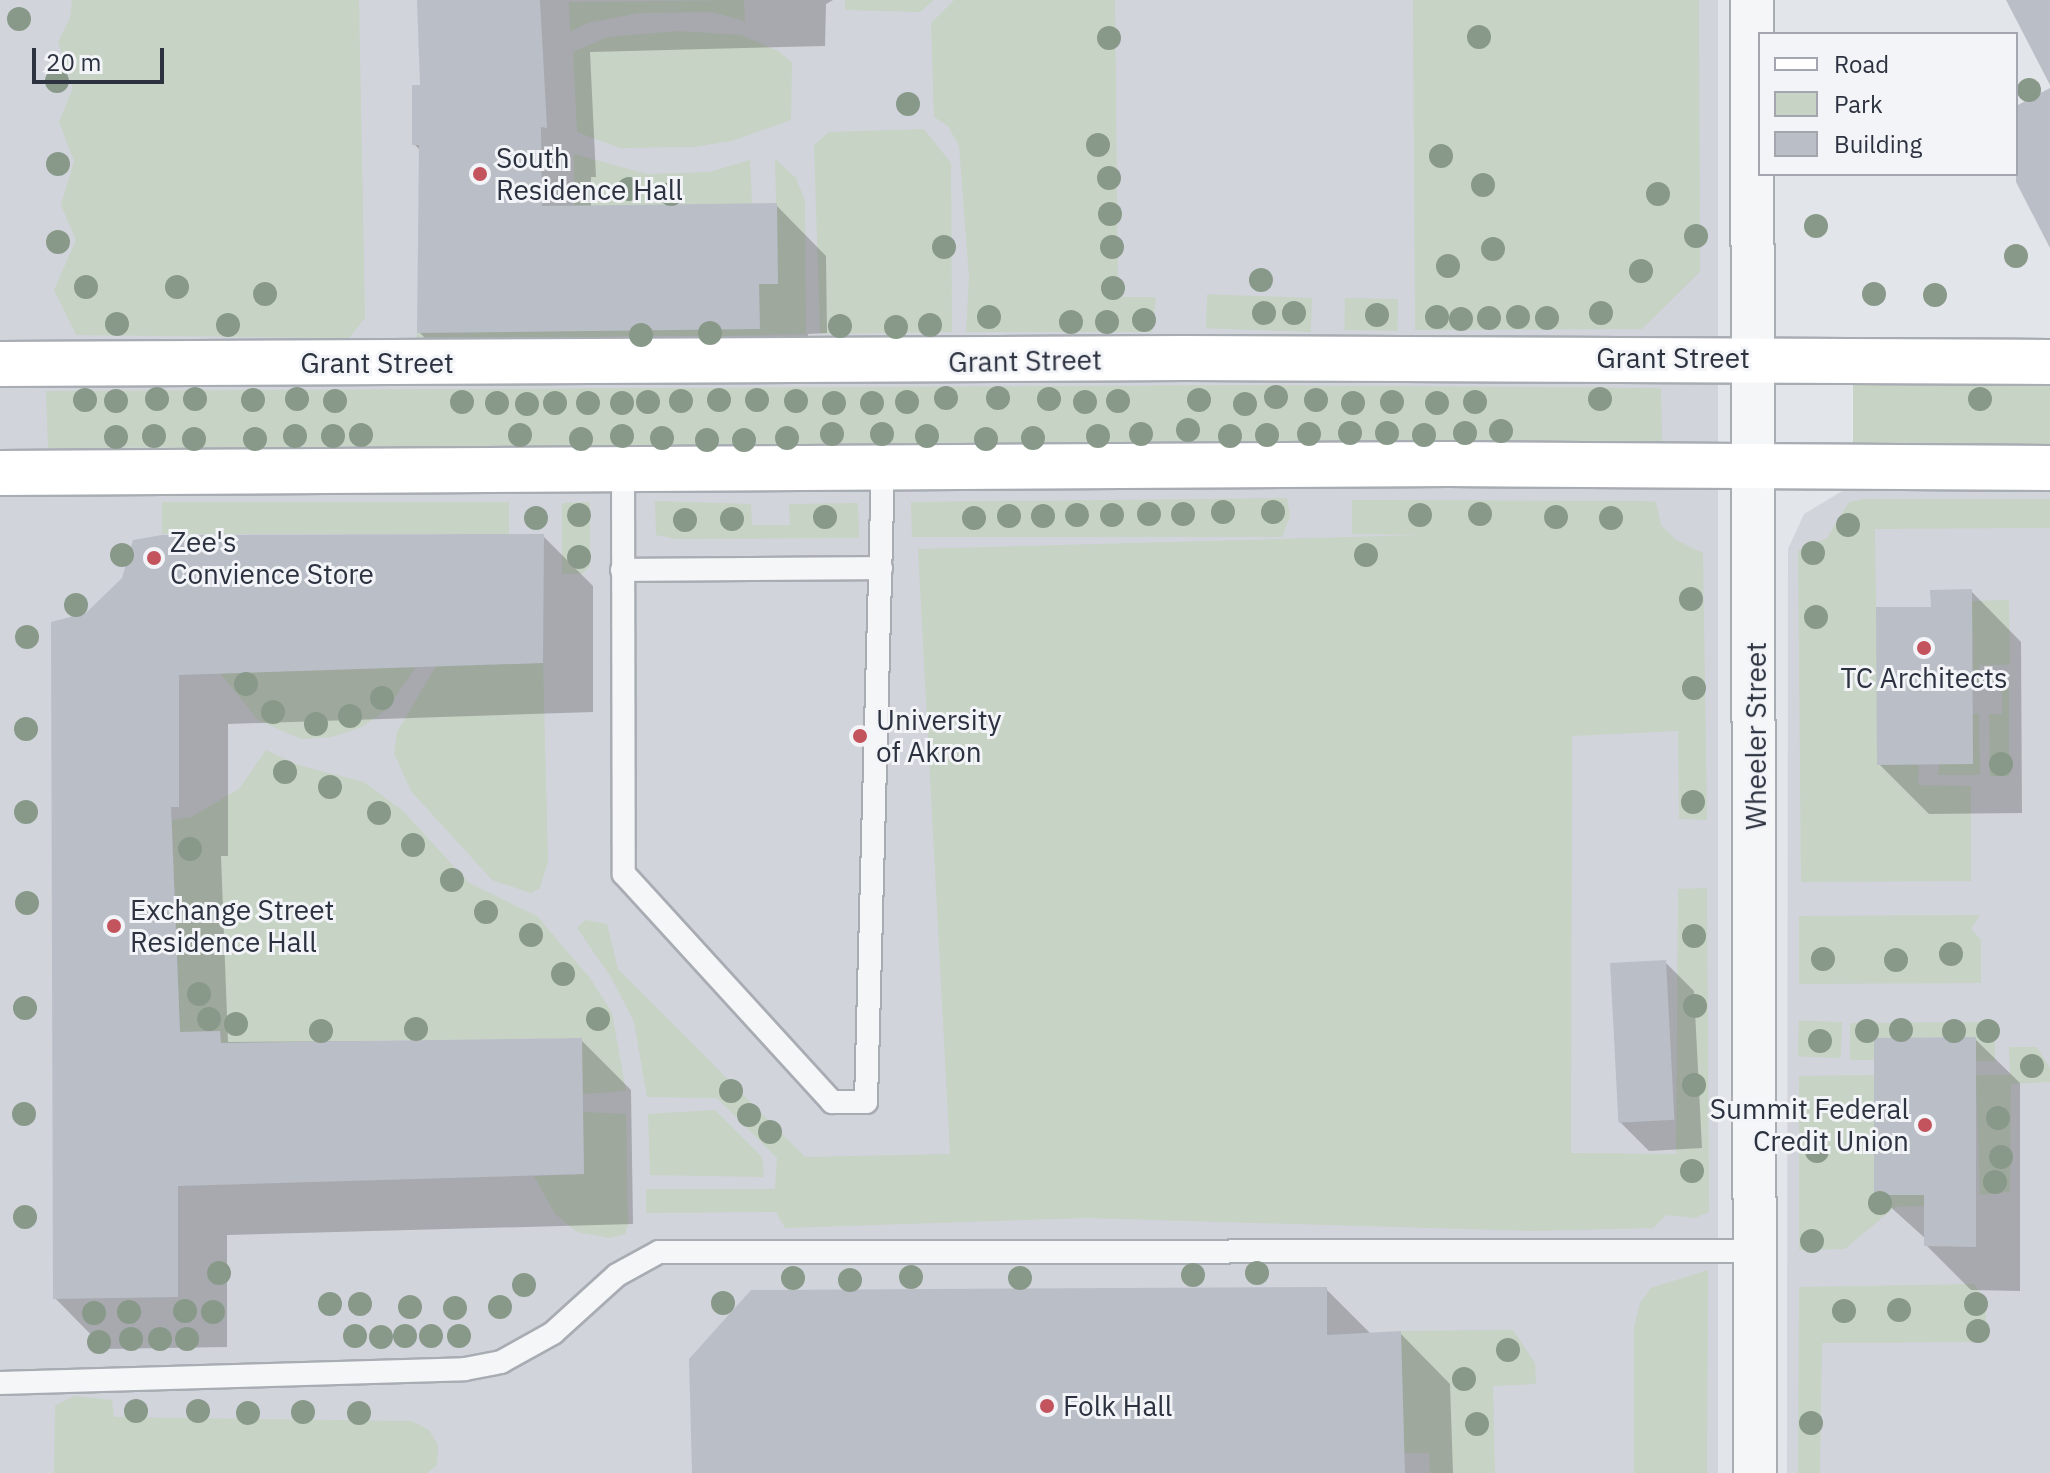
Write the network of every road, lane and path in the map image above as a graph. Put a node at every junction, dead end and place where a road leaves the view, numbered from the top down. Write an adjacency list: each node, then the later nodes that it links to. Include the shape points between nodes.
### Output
1 (1752, 0): 2 (street, Wheeler Street)
2 (1752, 359): 3 (main road, Grant Street); 4 (main road, Grant Street); 8 (street, Wheeler Street)
3 (2050, 362)
4 (0, 364)
5 (623, 466): 6 (main road); 9 (main road); 11 (lane)
6 (883, 466): 8 (main road); 10 (lane)
7 (2050, 468): 8 (main road)
8 (1753, 469): 12 (street, Wheeler Street)
9 (0, 473)
10 (881, 568): 11 (lane); 11 (lane, via 866,1102 832,1102 624,874)
11 (622, 570)
12 (1755, 1251): 13 (lane, via 659,1252 617,1275 553,1333 501,1362 477,1367); 14 (street, Wheeler Street)
13 (0, 1383)
14 (1755, 1473)

